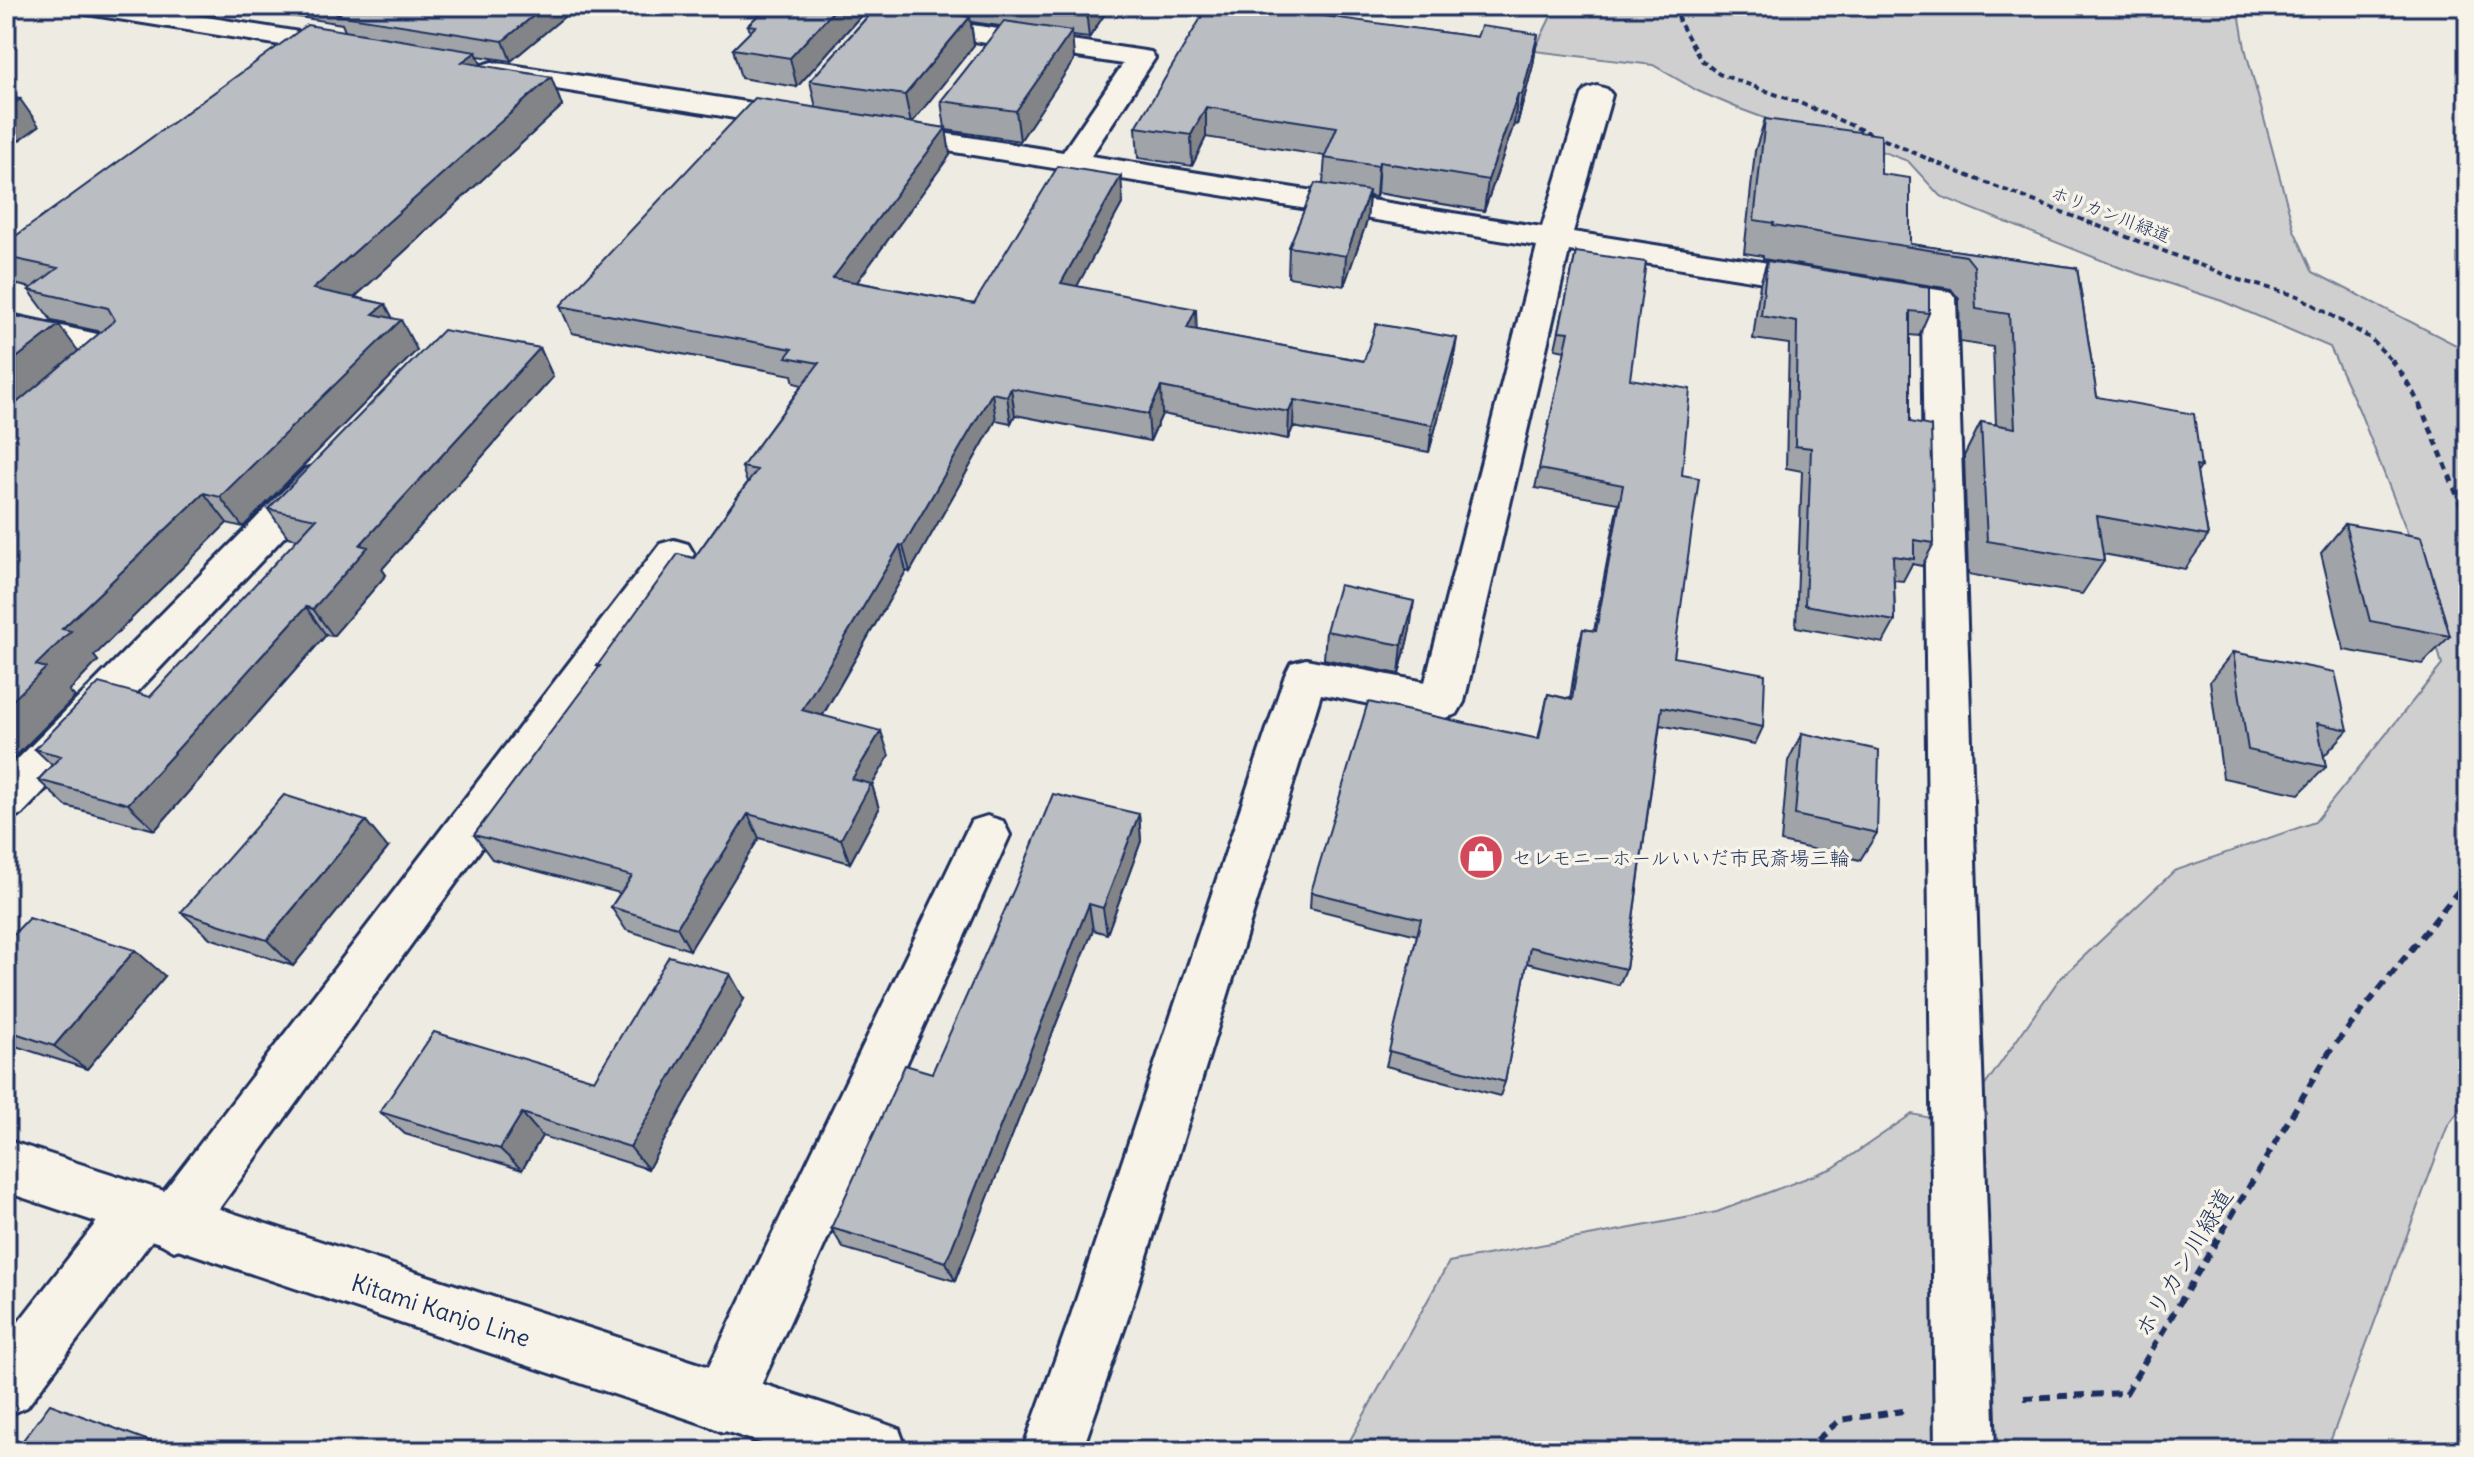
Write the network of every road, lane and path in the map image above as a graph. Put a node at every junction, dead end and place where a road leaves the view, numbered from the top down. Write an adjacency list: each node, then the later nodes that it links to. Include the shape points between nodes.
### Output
1 (87, 6): 4 (street)
2 (1677, 6): 12 (path, ホリカン川緑道, via 1679,21 1700,59 1719,74 2239,280 2298,296 2370,338 2400,370)
3 (892, 21): 7 (street, via 990,48 1141,58)
4 (383, 53)
5 (461, 66): 7 (street, via 798,107 846,127 928,128)
6 (1597, 95): 8 (street)
7 (1071, 163): 8 (street)
8 (1555, 239): 24 (street, via 1442,702 1306,675); 26 (street, via 1939,299)
9 (6, 325): 10 (street, via 117,349)
10 (6, 441)
11 (346, 449): 14 (street)
12 (2468, 523)
13 (674, 554): 18 (street)
14 (6, 801)
15 (987, 835): 21 (street)
16 (2468, 879): 20 (path, ホリカン川緑道, via 2330,1051 2126,1393)
17 (6, 1166): 18 (street, Kitami Kanjo Line)
18 (157, 1217): 19 (street); 21 (street, Kitami Kanjo Line)
19 (6, 1386)
20 (2014, 1399)
21 (723, 1402): 23 (street, Kitami Kanjo Line)
22 (1910, 1410): 25 (path, via 1840,1420)
23 (877, 1451)
24 (1052, 1451)
25 (1804, 1451)
26 (1965, 1451)

